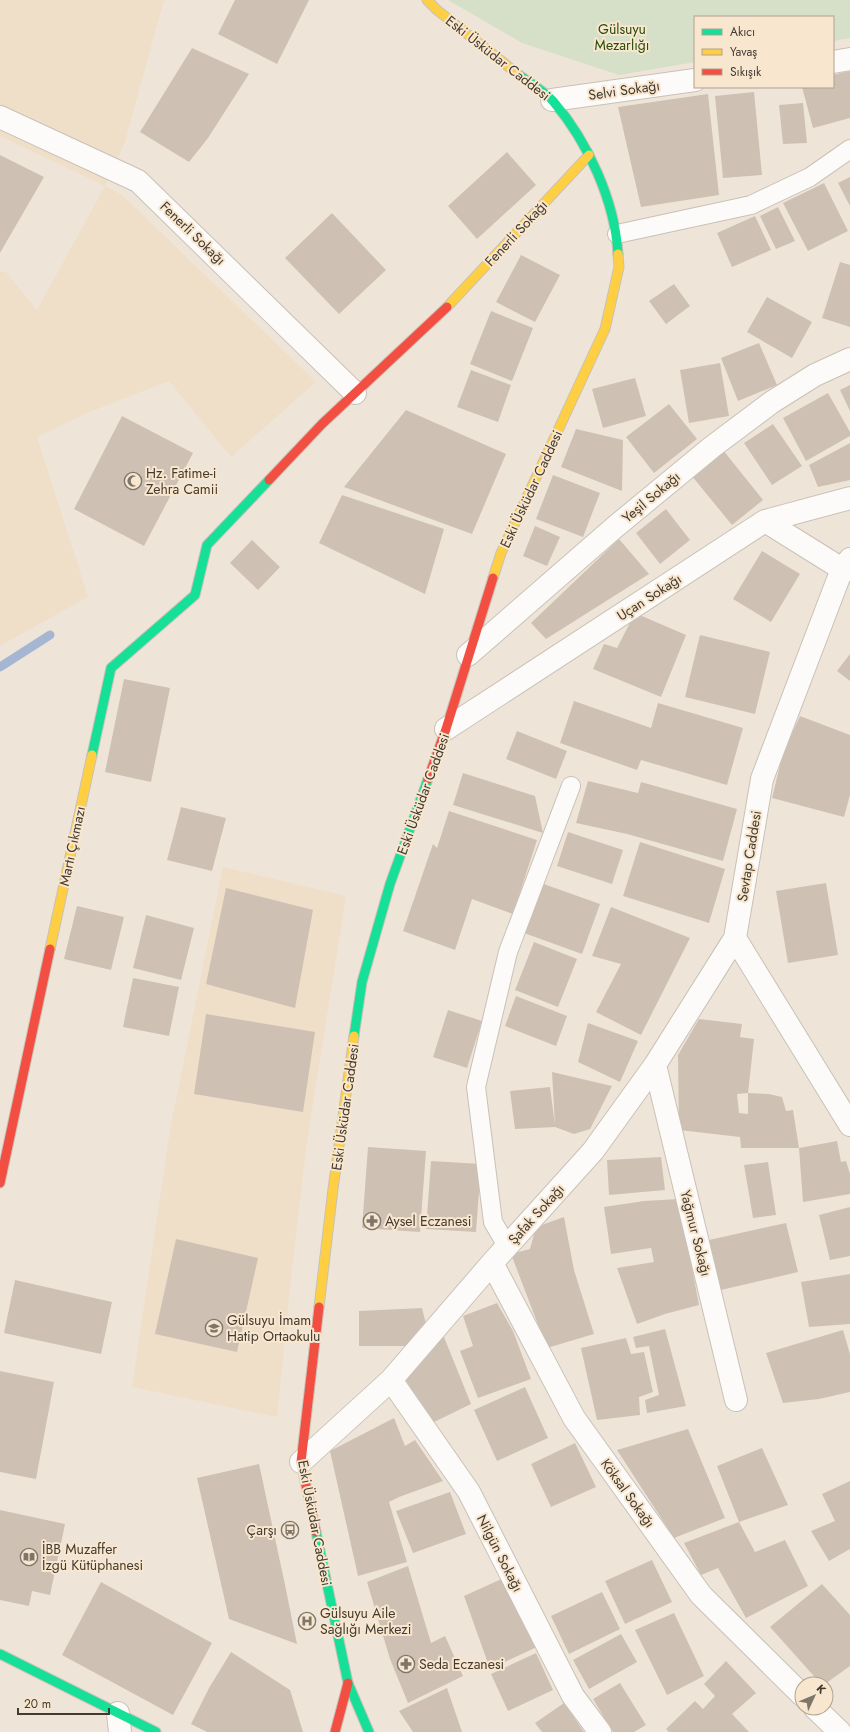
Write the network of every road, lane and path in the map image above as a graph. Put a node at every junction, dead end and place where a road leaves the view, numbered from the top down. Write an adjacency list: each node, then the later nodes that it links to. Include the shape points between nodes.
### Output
1 (427, 0): 5 (main road, Eski Üsküdar Caddesi)
2 (850, 59): 3 (street)
3 (834, 62)
4 (694, 80): 5 (street, Selvi Sokağı)
5 (552, 100): 8 (main road, Eski Üsküdar Caddesi, via 573,127)
6 (0, 117): 11 (street, Fenerli Sokağı, via 138,181)
7 (850, 149): 9 (lane, via 810,177 751,205)
8 (589, 155): 9 (main road, Eski Üsküdar Caddesi, via 610,205); 11 (main road, Fenerli Sokağı, via 444,310)
9 (617, 234): 16 (main road, Eski Üsküdar Caddesi, via 619,267 606,329 501,553)
10 (850, 359): 16 (street, Yeşil Sokağı, via 815,375 772,402 712,446)
11 (355, 393): 14 (main road, Fenerli Sokağı, via 322,424)
12 (850, 498): 13 (street, Uçan Sokağı)
13 (765, 521): 15 (street); 17 (street, Uçan Sokağı)
14 (207, 545): 22 (main road, Martı Çıkmazı, via 195,595 111,668)
15 (847, 566): 19 (street, Sevtap Caddesi, via 762,779)
16 (468, 656): 17 (main road, Eski Üsküdar Caddesi)
17 (446, 729): 27 (main road, Eski Üsküdar Caddesi, via 390,884 362,982 333,1188)
18 (572, 786): 23 (lane, via 508,952 476,1087 493,1222)
19 (735, 938): 20 (street, Şafak Sokağı); 21 (street)
20 (655, 1065): 23 (street, Şafak Sokağı, via 593,1151); 26 (street, Yağmur Sokağı)
21 (850, 1125)
22 (1, 1177)
23 (507, 1246): 24 (street, Şafak Sokağı)
24 (492, 1263): 25 (street, Şafak Sokağı); 30 (street, Köksal Sokağı, via 574,1418 701,1595)
25 (391, 1380): 27 (street, Şafak Sokağı); 36 (street, Nilgün Sokağı, via 469,1492 573,1696)
26 (736, 1400)
27 (301, 1462): 29 (main road, Eski Üsküdar Caddesi)
28 (0, 1654): 32 (main road)
29 (348, 1683): 34 (main road, Eski Üsküdar Caddesi); 35 (main road, Eski Üsküdar Caddesi)
30 (794, 1687)
31 (823, 1716): 37 (street)
32 (119, 1722): 33 (main road)
33 (156, 1732)
34 (335, 1732)
35 (369, 1732)
36 (600, 1732)
37 (840, 1732)

